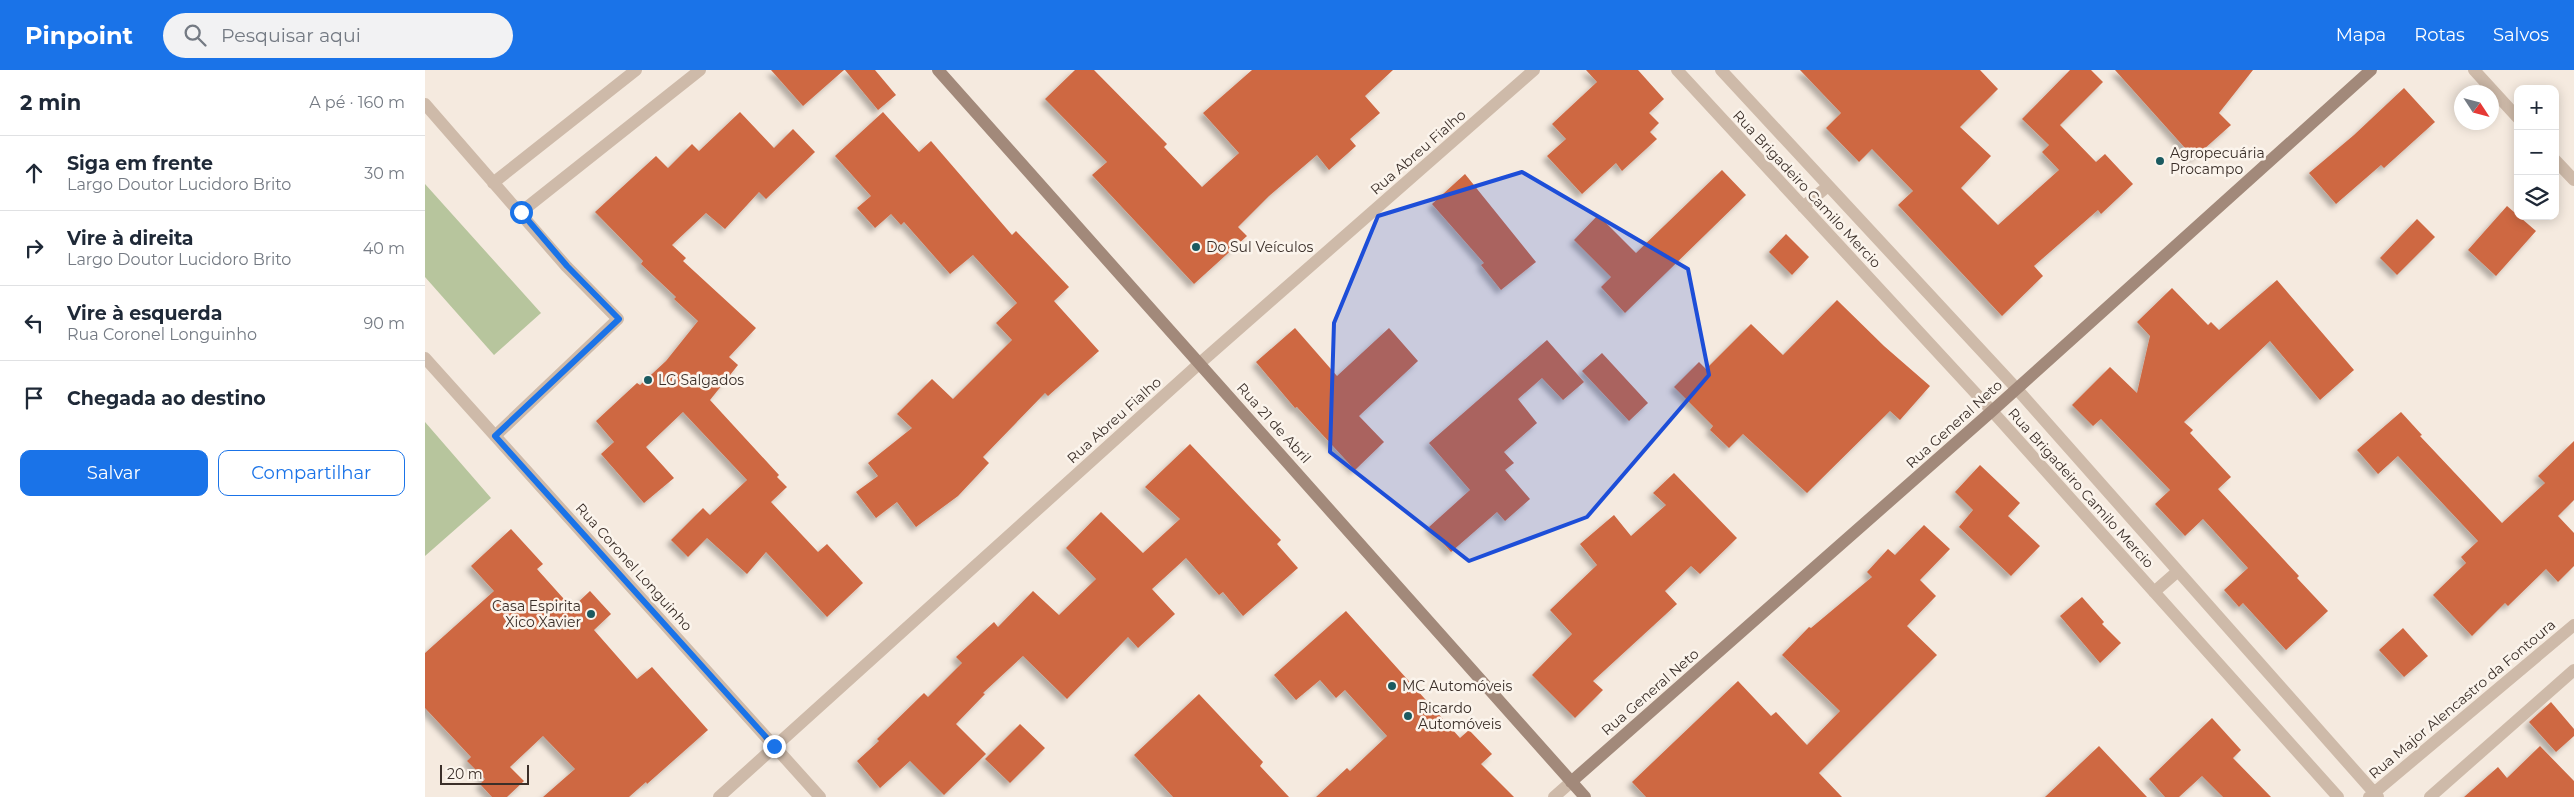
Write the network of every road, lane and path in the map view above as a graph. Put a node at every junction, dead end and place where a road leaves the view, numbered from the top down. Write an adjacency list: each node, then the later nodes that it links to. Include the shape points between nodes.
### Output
1 (636, 70): 13 (street)
2 (700, 70): 16 (street)
3 (938, 70): 18 (street, Rua 21 de Abril)
4 (1534, 70): 18 (street, Rua Abreu Fialho)
5 (1677, 70): 15 (street, Rua Brigadeiro Camilo Mercio)
6 (1721, 70): 14 (street, Rua Brigadeiro Camilo Mercio)
7 (2371, 70): 19 (street, Rua General Neto)
8 (2474, 70): 10 (street)
9 (425, 104): 13 (street)
10 (2514, 114)
11 (2559, 164): 12 (street)
12 (2574, 180)
13 (493, 184): 16 (street)
14 (1828, 186): 15 (street); 19 (street, Rua Brigadeiro Camilo Mercio)
15 (1803, 207): 20 (street, Rua Brigadeiro Camilo Mercio)
16 (521, 212): 21 (street, via 567,266 619,319)
17 (425, 358): 21 (street, Rua Coronel Longuinho)
18 (1200, 363): 26 (street, Rua Abreu Fialho); 27 (street, Rua 21 de Abril)
19 (2016, 388): 20 (street, Rua General Neto); 22 (street, Rua Brigadeiro Camilo Mercio)
20 (1992, 411): 23 (street, Rua Brigadeiro Camilo Mercio); 27 (street, Rua General Neto)
21 (495, 436): 26 (street, Rua Coronel Longuinho)
22 (2178, 571): 23 (street); 28 (street, Rua Brigadeiro Camilo Mercio)
23 (2154, 592): 33 (street, Rua Brigadeiro Camilo Mercio)
24 (2574, 624): 28 (street, Rua Major Alencastro da Fontoura)
25 (2574, 670): 34 (street)
26 (774, 746): 29 (street, Rua Abreu Fialho); 30 (street, Rua Coronel Longuinho)
27 (1571, 782): 31 (street, Rua General Neto); 32 (street, Rua 21 de Abril)
28 (2374, 796)
29 (719, 797)
30 (820, 797)
31 (1554, 797)
32 (1585, 797)
33 (2338, 797)
34 (2429, 797)

